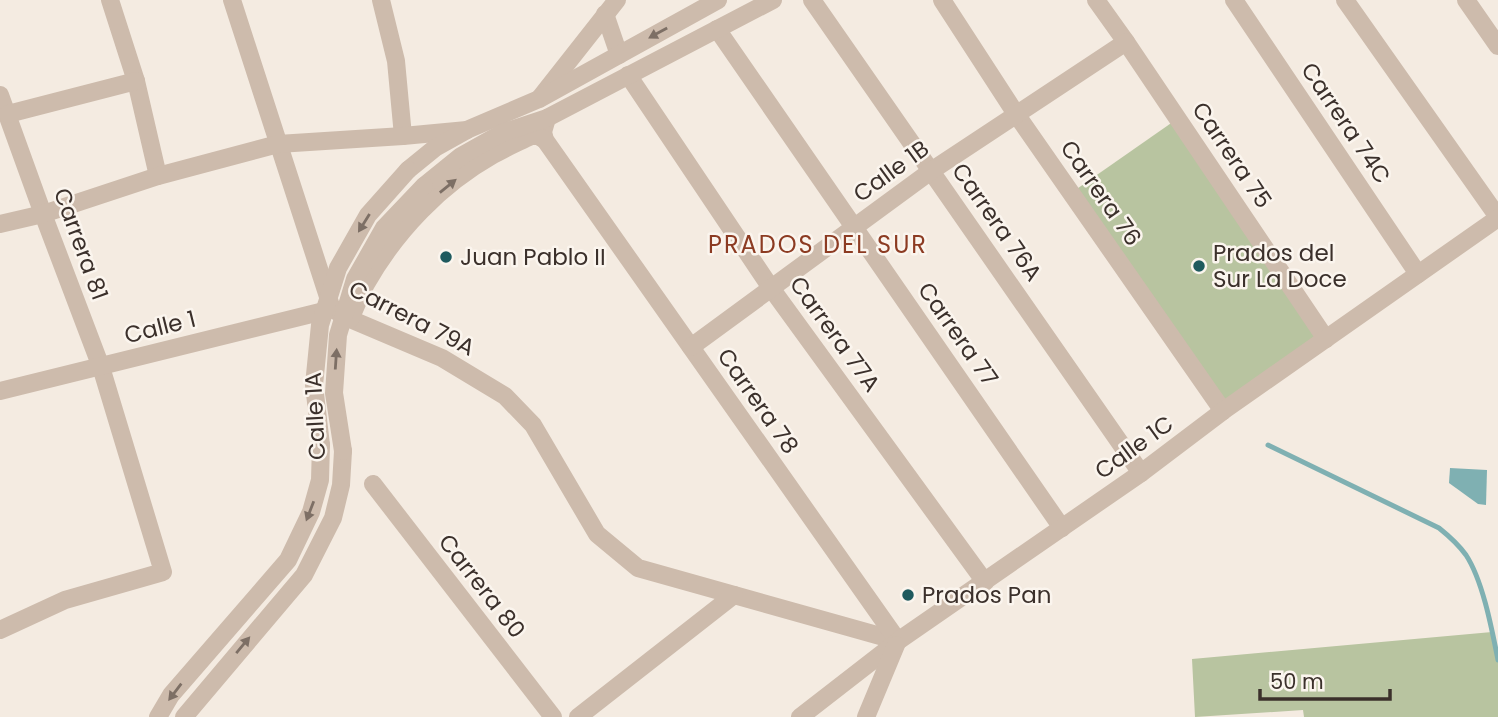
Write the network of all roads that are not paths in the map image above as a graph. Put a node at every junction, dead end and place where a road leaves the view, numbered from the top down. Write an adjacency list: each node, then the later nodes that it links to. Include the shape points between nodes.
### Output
1 (110, 0): 19 (street)
2 (232, 0): 28 (street, Carrera 79A)
3 (381, 0): 26 (street, via 396,61)
4 (617, 0): 13 (street)
5 (718, 0): 17 (street, one-way to 17)
6 (772, 0): 14 (street)
7 (812, 0): 29 (street, Carrera 76A)
8 (942, 0): 23 (street, Carrera 76)
9 (1096, 0): 15 (street, Carrera 75)
10 (1234, 0): 35 (street, Carrera 74C)
11 (1345, 0): 32 (street)
12 (1466, 0): 16 (street)
13 (605, 14): 17 (street); 21 (street)
14 (716, 29): 18 (street); 34 (street, Carrera 77)
15 (1126, 42): 23 (street, Calle 1B); 39 (street, Carrera 75)
16 (1498, 46)
17 (619, 55): 21 (street)
18 (628, 75): 24 (street); 36 (street, Carrera 77A)
19 (136, 81): 22 (street); 30 (street)
20 (0, 95): 22 (street, Carrera 81)
21 (539, 99): 25 (street)
22 (8, 114): 31 (street, Carrera 81)
23 (1016, 114): 29 (street, Calle 1B); 43 (street, Carrera 76)
24 (547, 118): 27 (street); 52 (street, Calle 1A, one-way to 24, bridge, via 304,575 333,518 343,451 334,393 338,335 355,279 384,228 461,156 502,133)
25 (469, 130): 26 (street); 51 (street, Calle 1A, one-way to 51, bridge, via 435,148 408,170 368,215 338,268 320,325 314,385 320,480 311,512 288,560 171,695)
26 (403, 136): 28 (street)
27 (545, 139): 38 (street, one-way to 27, via 397,237 436,195 493,154 531,136); 40 (street, Carrera 78)
28 (278, 144): 30 (street); 37 (street, Carrera 79A)
29 (931, 171): 34 (street, Calle 1B); 44 (street, Carrera 76A)
30 (158, 176): 31 (street)
31 (43, 214): 33 (street); 41 (street, Carrera 81)
32 (1498, 217): 35 (street, Calle 1C)
33 (0, 224)
34 (854, 227): 36 (street, Calle 1B); 46 (street, Carrera 77)
35 (1418, 274): 39 (street, Calle 1C)
36 (771, 288): 40 (street, Calle 1B); 47 (street, Carrera 77A)
37 (332, 309): 38 (street, Carrera 79A); 41 (street, Calle 1)
38 (351, 319): 48 (street, Carrera 79A, via 442,358 505,396 533,425 597,534 638,568)
39 (1326, 339): 43 (street, Calle 1C)
40 (691, 347): 50 (street, Carrera 78)
41 (101, 367): 42 (street, Calle 1); 49 (street, Carrera 81, via 163,572 65,600)
42 (0, 391)
43 (1223, 411): 44 (street, Calle 1C)
44 (1142, 473): 46 (street, Calle 1C)
45 (373, 484): 53 (street, Carrera 80)
46 (1062, 528): 47 (street, Calle 1C)
47 (985, 582): 50 (street, Calle 1C)
48 (734, 595): 50 (street, Carrera 79A); 54 (street)
49 (0, 630)
50 (898, 642): 55 (street, Calle 1C); 56 (street)
51 (158, 717)
52 (184, 717)
53 (553, 717)
54 (578, 717)
55 (800, 717)
56 (866, 717)

